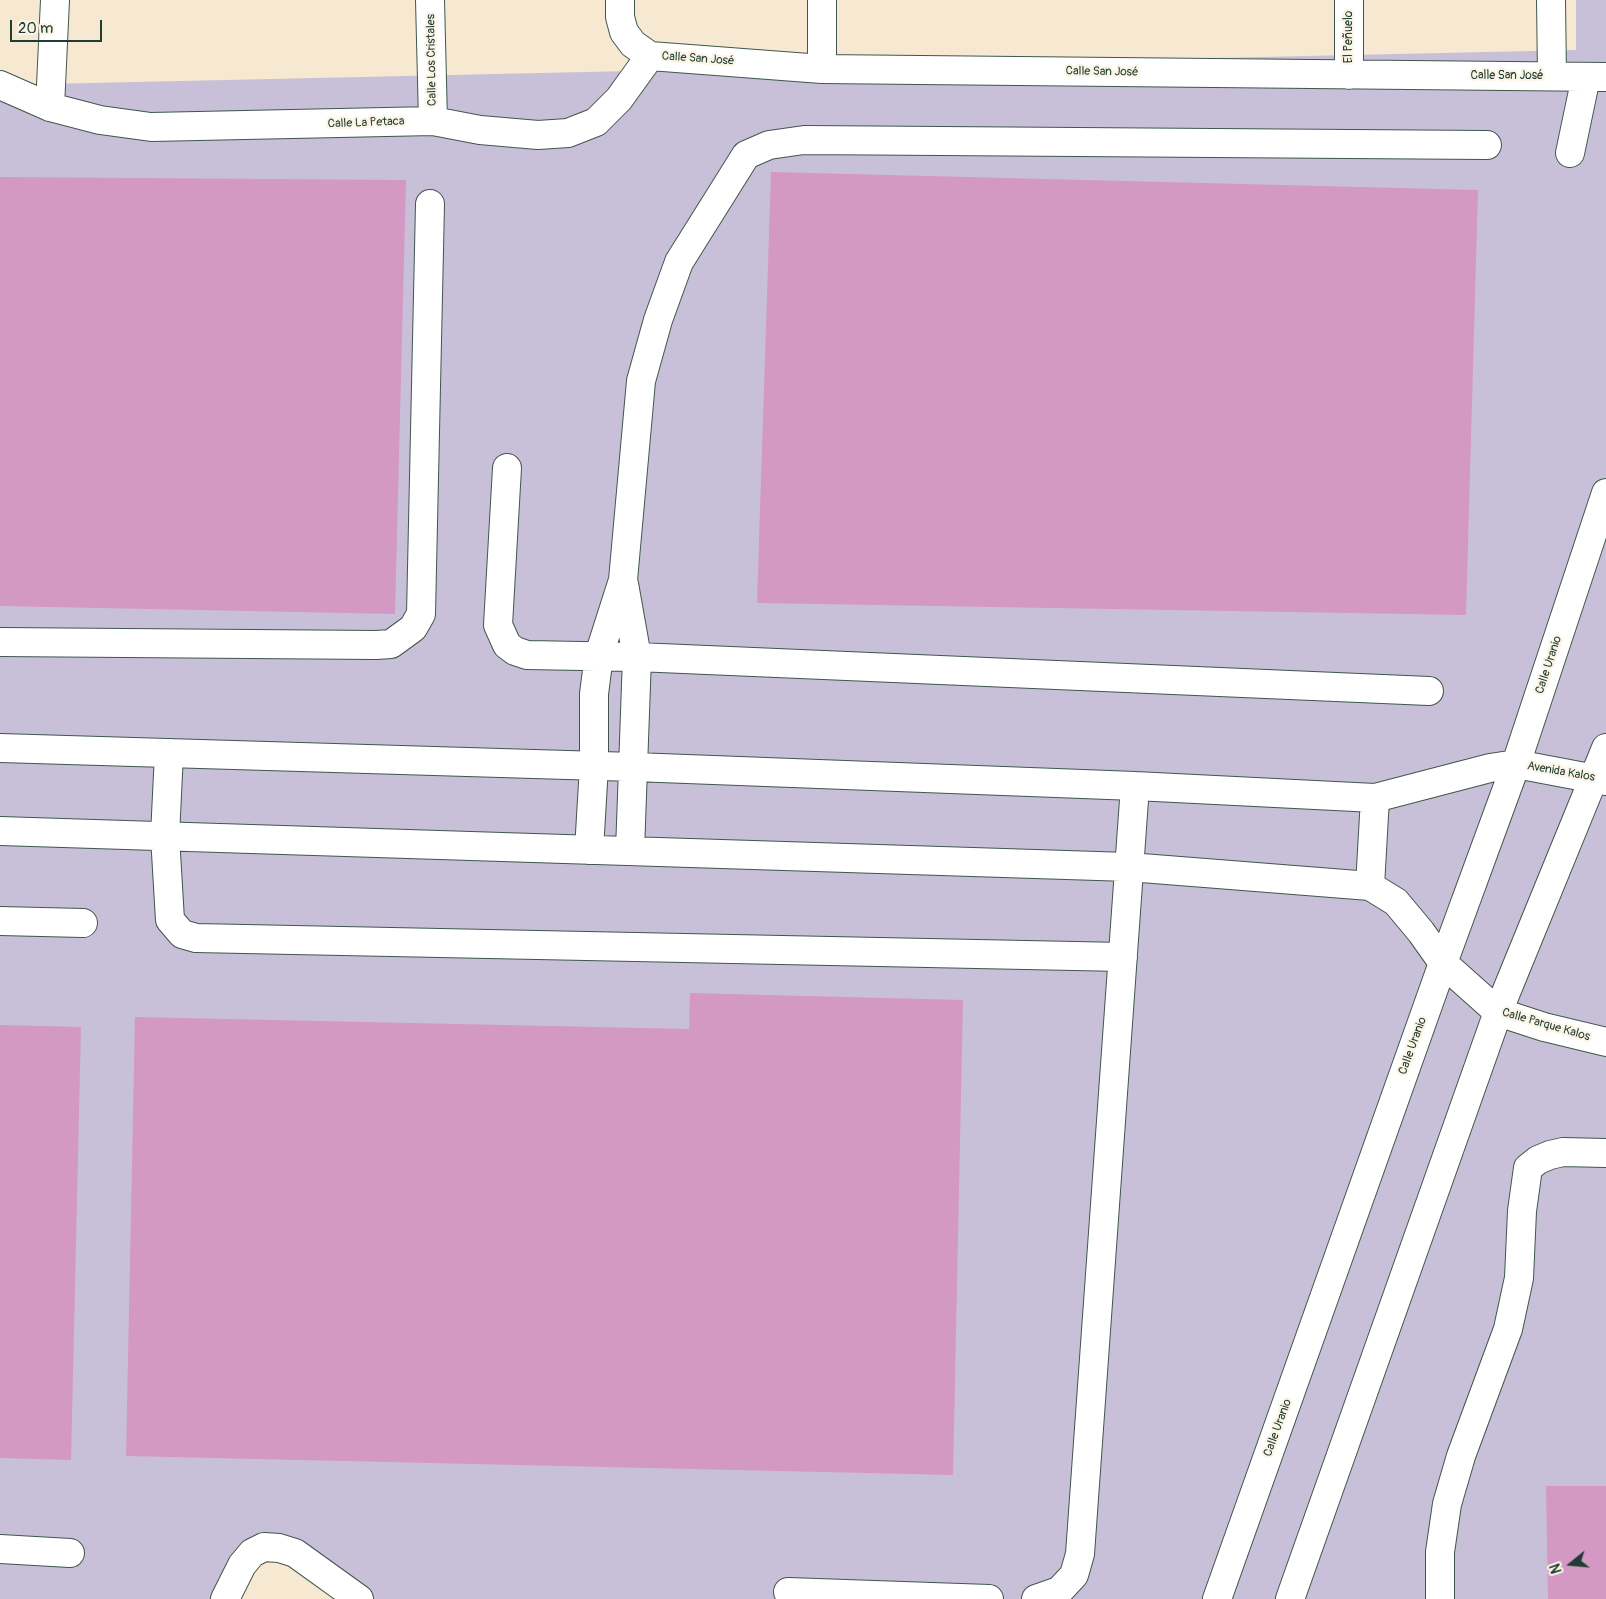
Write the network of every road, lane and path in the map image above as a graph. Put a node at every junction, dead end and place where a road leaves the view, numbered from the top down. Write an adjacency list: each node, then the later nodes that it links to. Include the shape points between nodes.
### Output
1 (55, 0): 13 (street)
2 (430, 0): 14 (street, Calle Los Cristales)
3 (822, 0): 8 (street)
4 (1349, 0): 9 (street, El Peñuelo)
5 (1551, 0): 10 (street)
6 (620, 9): 7 (street, Calle San José, via 624,32)
7 (650, 56): 8 (street, Calle San José); 14 (street, Calle La Petaca, via 608,111 596,122 568,132 538,135 480,130)
8 (822, 69): 9 (street, Calle San José)
9 (1349, 75): 10 (street, Calle San José)
10 (1552, 76): 11 (street, Calle San José)
11 (1596, 77): 16 (street)
12 (0, 85): 13 (street, Calle La Petaca)
13 (50, 107): 14 (street, Calle La Petaca, via 100,120 151,127)
14 (433, 121)
15 (1487, 145): 20 (street, via 804,140 746,155 679,262 658,320 642,381)
16 (1570, 153)
17 (430, 204): 21 (street, via 421,614 413,628 391,644 376,645)
18 (507, 468): 22 (street, via 498,625 501,636 507,645 526,655)
19 (1606, 493): 28 (street, Calle Uranio)
20 (623, 580): 22 (street); 23 (street)
21 (0, 642)
22 (599, 655): 23 (street); 29 (street, via 594,694)
23 (637, 657): 24 (street); 30 (street)
24 (1429, 691)
25 (0, 748): 27 (street, Avenida Kalos)
26 (1606, 748): 31 (street)
27 (169, 753): 29 (street, Avenida Kalos); 35 (street)
28 (1516, 764): 31 (street, Avenida Kalos); 33 (street, Avenida Kalos); 43 (street, Calle Uranio)
29 (594, 766): 30 (street, Avenida Kalos); 36 (street)
30 (634, 767): 32 (street, Avenida Kalos); 37 (street)
31 (1601, 779): 44 (street)
32 (1135, 786): 33 (street, Avenida Kalos); 38 (street)
33 (1375, 798): 39 (street)
34 (0, 831): 35 (street)
35 (165, 836): 36 (street); 42 (street, via 170,920 182,934 196,938)
36 (589, 850): 37 (street)
37 (630, 851): 38 (street)
38 (1129, 867): 39 (street); 42 (street)
39 (1370, 886): 43 (street, Calle Parque Kalos, via 1396,902)
40 (0, 921): 41 (street)
41 (83, 923)
42 (1123, 957): 53 (street, via 1080,1554 1074,1575 1059,1591)
43 (1443, 964): 44 (street, Calle Parque Kalos); 54 (street, Calle Uranio)
44 (1498, 1012): 45 (street, Calle Parque Kalos); 55 (street)
45 (1606, 1042)
46 (1606, 1153): 56 (street, via 1550,1154 1528,1168 1519,1278 1508,1329 1461,1456 1447,1504 1440,1552)
47 (0, 1549): 48 (street)
48 (70, 1553)
49 (788, 1592): 52 (street)
50 (225, 1599): 51 (street, via 242,1565 264,1547 295,1553)
51 (359, 1599)
52 (989, 1599)
53 (1036, 1599)
54 (1217, 1599)
55 (1290, 1599)
56 (1440, 1599)

